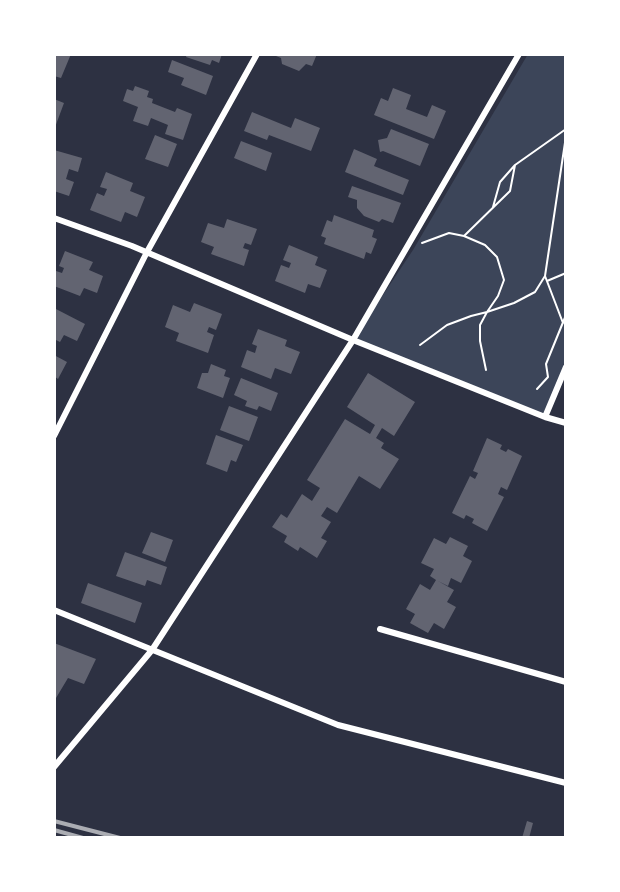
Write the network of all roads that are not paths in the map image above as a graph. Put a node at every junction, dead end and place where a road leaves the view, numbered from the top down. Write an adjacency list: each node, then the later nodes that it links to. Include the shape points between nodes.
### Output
1 (257, 54): 4 (street)
2 (519, 54): 5 (street)
3 (54, 218): 4 (street)
4 (147, 252): 5 (street); 9 (street)
5 (352, 340): 7 (street); 12 (street)
6 (566, 367): 7 (street)
7 (545, 417): 8 (street)
8 (566, 423)
9 (54, 436)
10 (54, 610): 12 (street)
11 (380, 630): 13 (street)
12 (152, 650): 14 (street); 15 (street, via 338,725)
13 (566, 682)
14 (54, 767)
15 (566, 783)

